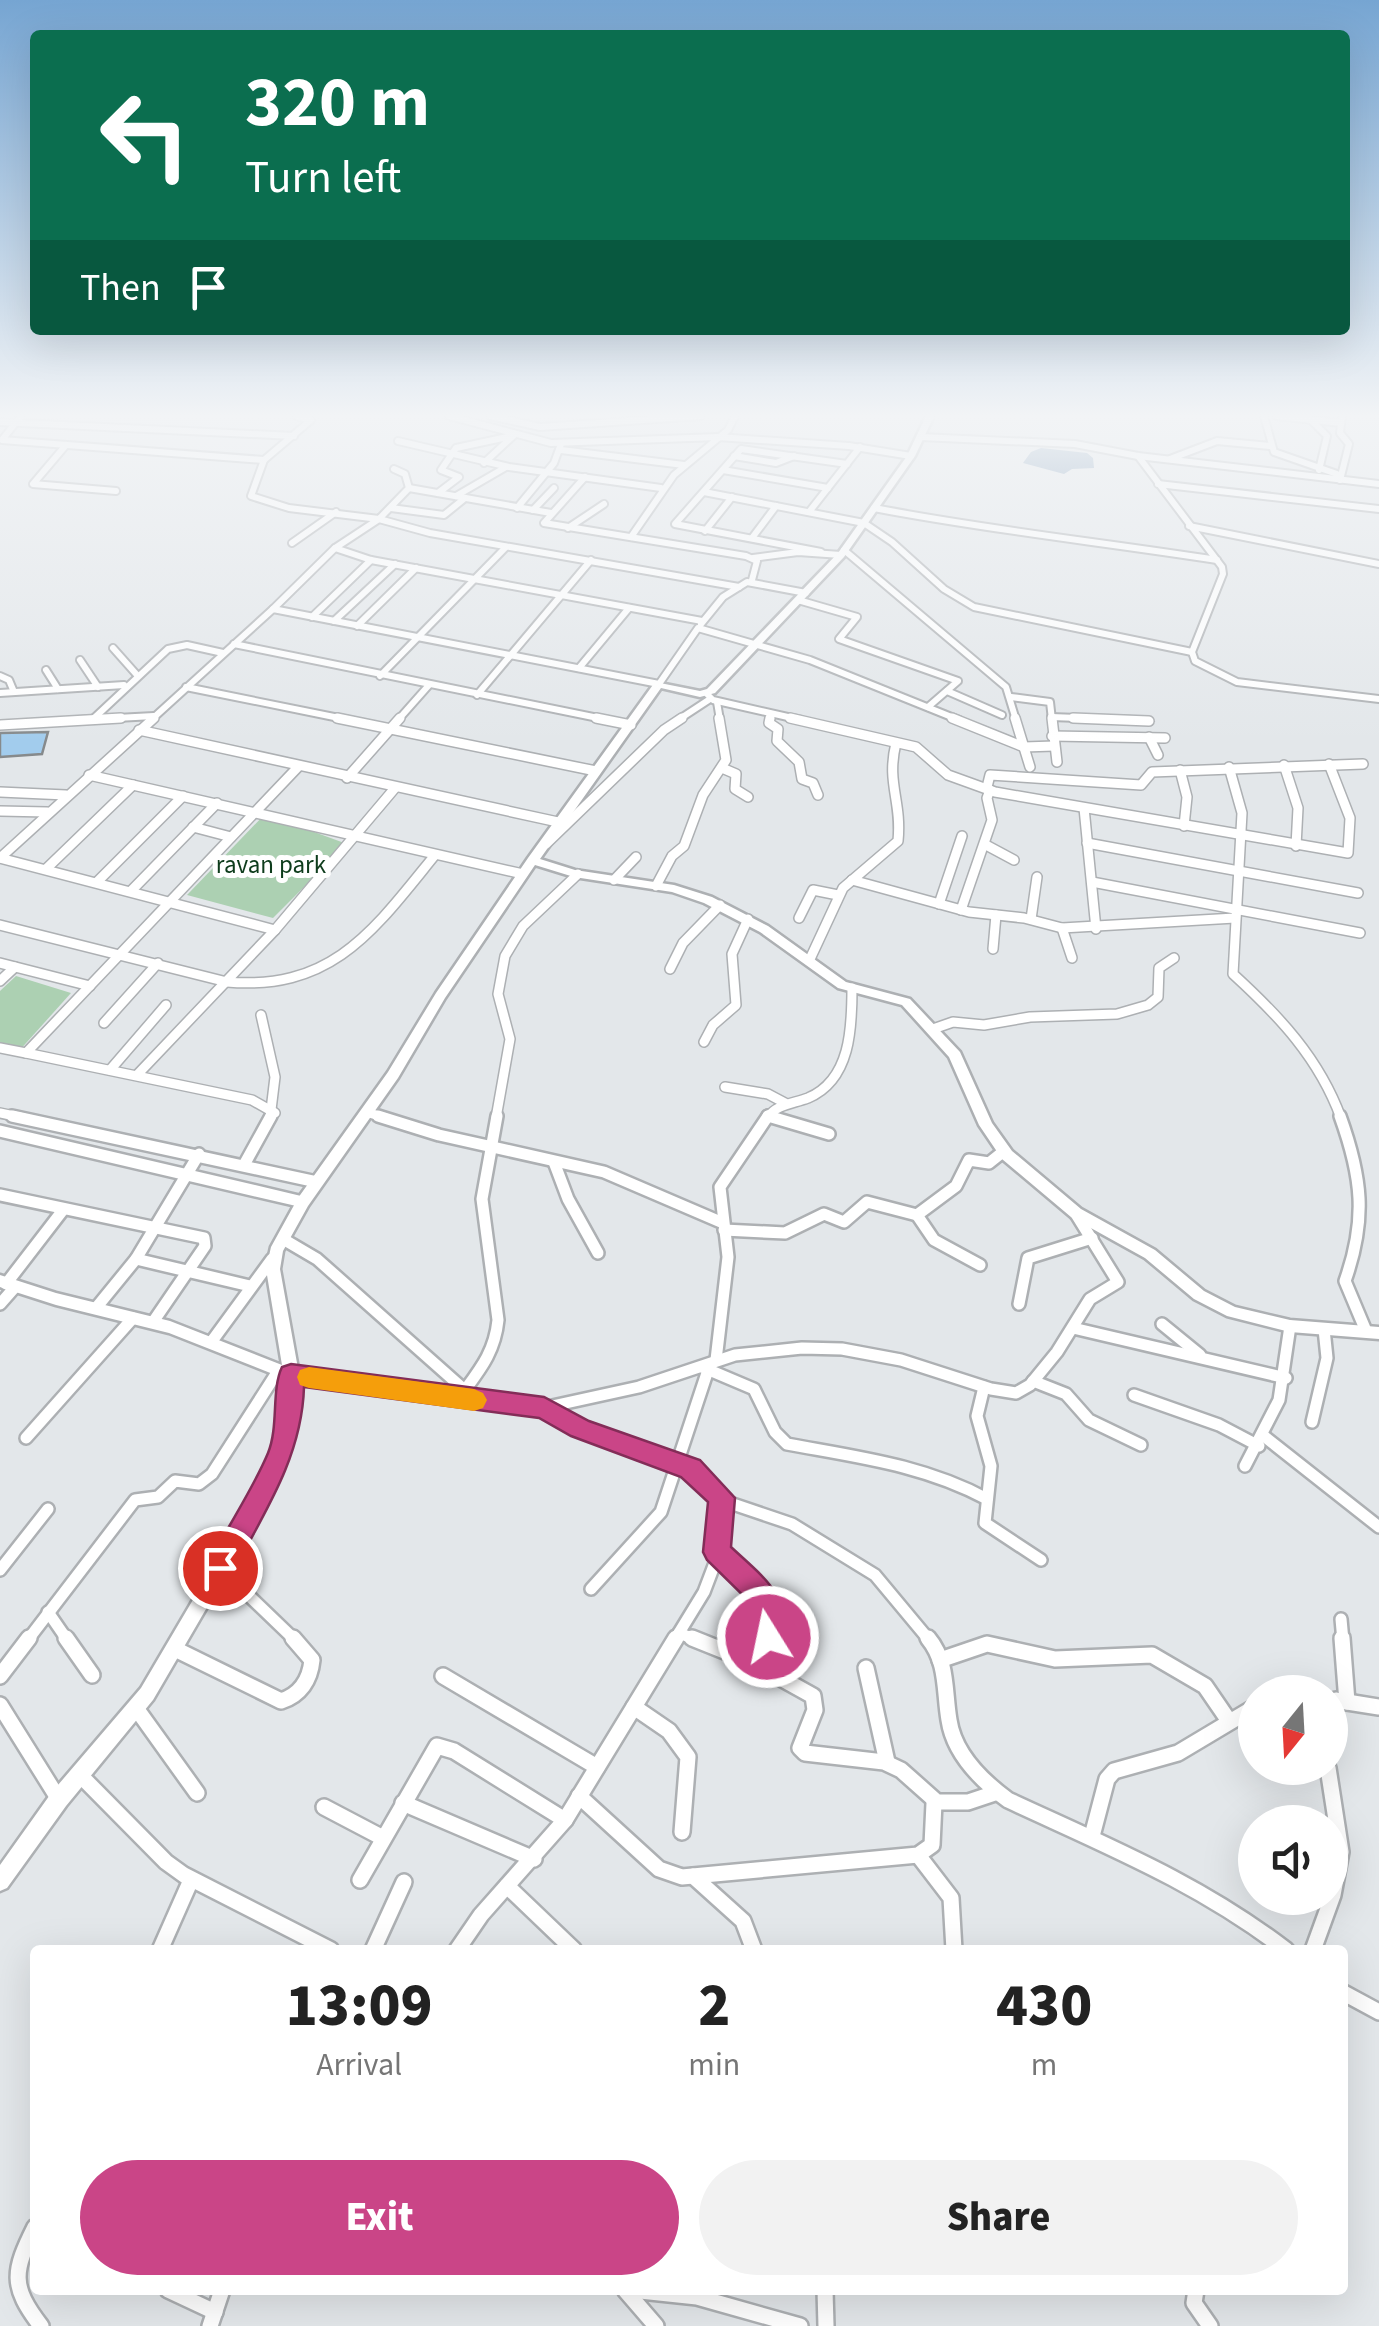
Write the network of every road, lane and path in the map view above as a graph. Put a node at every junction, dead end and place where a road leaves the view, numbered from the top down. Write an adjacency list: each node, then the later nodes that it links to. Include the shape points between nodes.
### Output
1 (318, 525): 18 (street)
2 (369, 525): 20 (street)
3 (408, 525): 19 (street)
4 (551, 525): 14 (street)
5 (573, 525): 14 (street)
6 (639, 525): 16 (street)
7 (676, 525): 15 (street)
8 (710, 525): 15 (street)
9 (762, 525): 17 (street)
10 (863, 525): 22 (street)
11 (867, 525): 45 (street, via 944,590 974,606)
12 (964, 525): 26 (street)
13 (1189, 526): 26 (street); 28 (street)
14 (568, 528): 16 (street)
15 (705, 531): 17 (street)
16 (631, 537): 23 (street)
17 (752, 538): 21 (street)
18 (292, 543)
19 (506, 546): 25 (street); 30 (street)
20 (335, 548): 24 (street); 36 (street)
21 (821, 552): 22 (street); 23 (street)
22 (842, 552): 34 (street); 64 (street)
23 (753, 558): 31 (street, via 758,564)
24 (371, 560): 27 (street); 37 (street)
25 (591, 560): 32 (street); 33 (street)
26 (1218, 560): 45 (street, via 1223,574)
27 (394, 564): 29 (street); 38 (street)
28 (1379, 564)
29 (416, 568): 30 (street); 40 (street)
30 (476, 579): 33 (street); 41 (street)
31 (752, 580): 32 (street); 34 (street)
32 (739, 587): 39 (street)
33 (562, 595): 35 (street); 47 (street)
34 (802, 597): 42 (street); 60 (street, via 857,617 839,640 958,681)
35 (629, 608): 39 (street); 49 (street)
36 (273, 609): 37 (street); 43 (street)
37 (312, 617): 38 (street)
38 (334, 621): 40 (street)
39 (700, 625): 42 (street); 54 (street)
40 (357, 626): 41 (street)
41 (420, 638): 47 (street); 53 (street)
42 (755, 642): 65 (street); 67 (street)
43 (234, 644): 46 (street); 53 (street)
44 (113, 648): 51 (street)
45 (1192, 652): 66 (street, via 1195,661 1237,682)
46 (224, 653): 51 (street, via 175,646); 58 (street)
47 (510, 656): 49 (street); 63 (street)
48 (80, 660): 57 (street)
49 (579, 668): 54 (street)
50 (46, 670): 59 (street)
51 (136, 675): 55 (street)
52 (0, 676): 62 (street)
53 (380, 676): 56 (street)
54 (659, 684): 65 (street); 75 (street)
55 (124, 685): 57 (street); 72 (street)
56 (429, 686): 63 (street); 77 (street)
57 (98, 687): 59 (street)
58 (186, 687): 69 (street); 77 (street)
59 (58, 689): 62 (street)
60 (947, 691): 67 (street); 68 (street)
61 (0, 692): 62 (street)
62 (14, 692)
63 (478, 695): 75 (street)
64 (1011, 697): 71 (street, via 1047,700); 82 (street)
65 (711, 698): 70 (street); 91 (street, via 726,756); 119 (street, via 664,730)
66 (1379, 699)
67 (928, 708): 82 (street)
68 (1002, 715)
69 (155, 716): 72 (street); 76 (street)
70 (770, 716): 81 (street); 101 (street, via 777,741)
71 (1052, 717): 73 (street); 80 (street)
72 (92, 720): 74 (street)
73 (1149, 722)
74 (0, 725)
75 (631, 725): 93 (street)
76 (139, 730): 88 (street); 94 (street)
77 (389, 730): 93 (street); 95 (street)
78 (1149, 737): 79 (street); 80 (street); 83 (street)
79 (1165, 738)
80 (1052, 741): 82 (street); 84 (street)
81 (896, 743): 98 (street, via 923,750 948,776); 130 (street, via 889,772 901,813 898,841)
82 (1024, 747): 89 (street)
83 (1158, 755)
84 (1057, 762)
85 (1329, 764): 86 (street); 87 (street); 118 (street, via 1348,810 1350,851)
86 (1364, 764)
87 (1284, 765): 90 (street); 118 (street, via 1298,808)
88 (298, 767): 95 (street); 106 (street)
89 (1030, 767)
90 (1229, 767): 92 (street); 112 (street)
91 (722, 768): 103 (street, via 736,774 735,790); 133 (street)
92 (1180, 770): 98 (street, via 1149,773 1141,785 990,776); 110 (street)
93 (596, 771): 109 (street)
94 (89, 775): 96 (street); 100 (street)
95 (347, 778): 97 (street)
96 (133, 785): 102 (street); 124 (street)
97 (395, 788): 109 (street); 114 (street)
98 (988, 788): 105 (street); 117 (street, via 992,820)
99 (0, 792): 100 (street)
100 (66, 794): 108 (street)
101 (818, 794)
102 (182, 796): 104 (street); 131 (street)
103 (748, 797)
104 (217, 803): 106 (street); 111 (street)
105 (1084, 808): 110 (street); 116 (street)
106 (255, 811): 113 (street); 114 (street)
107 (0, 812): 108 (street)
108 (47, 812): 122 (street)
109 (558, 822): 119 (street)
110 (1184, 826): 112 (street)
111 (193, 828): 113 (street); 134 (street)
112 (1241, 835): 118 (street); 125 (street)
113 (231, 836): 137 (street)
114 (354, 836): 120 (street); 149 (street)
115 (962, 836): 138 (street)
116 (1087, 843): 125 (street); 132 (street)
117 (986, 844): 123 (street); 140 (street)
118 (1296, 846)
119 (536, 854): 126 (street); 127 (street)
120 (435, 855): 126 (street); 161 (street, via 344,954 277,986)
121 (636, 857): 129 (street)
122 (0, 858): 124 (street)
123 (1014, 860)
124 (46, 869): 131 (street)
125 (1240, 871): 135 (street); 141 (street)
126 (522, 874): 175 (street)
127 (578, 874): 129 (street); 185 (street, via 508,944 498,998 510,1038)
128 (1037, 877): 145 (street)
129 (614, 880): 133 (street)
130 (852, 880): 136 (street); 138 (street)
131 (97, 882): 134 (street)
132 (1092, 882): 141 (street); 148 (street)
133 (656, 886): 139 (street)
134 (131, 891): 137 (street)
135 (1358, 893)
136 (838, 895): 143 (street, via 813,890); 155 (street)
137 (168, 902): 149 (street); 152 (street)
138 (939, 904): 140 (street)
139 (720, 905): 144 (street); 159 (street, via 674,950)
140 (961, 910): 142 (street)
141 (1235, 914): 148 (street); 150 (street); 219 (street, via 1233,974 1284,1021 1329,1086 1357,1164 1359,1242 1344,1281)
142 (996, 915): 145 (street); 151 (street)
143 (799, 918)
144 (748, 919): 155 (street); 168 (street, via 732,954 736,1005)
145 (1031, 919): 147 (street)
146 (0, 925): 152 (street)
147 (1062, 928): 148 (street); 153 (street)
148 (1096, 928)
149 (275, 930): 161 (street)
150 (1360, 933)
151 (993, 949)
152 (120, 953): 156 (street); 162 (street)
153 (1072, 958)
154 (1174, 958): 167 (street, via 1159,968 1158,998 1149,1005 986,1025 951,1019)
155 (810, 959): 163 (street)
156 (158, 962): 161 (street); 166 (street)
157 (0, 963): 158 (street)
158 (15, 967): 160 (street); 162 (street)
159 (670, 969)
160 (0, 981)
161 (227, 982): 172 (street)
162 (90, 986): 170 (street)
163 (852, 988): 167 (street, via 906,1002); 174 (street, via 851,1034 839,1072 814,1095)
164 (166, 1006): 171 (street)
165 (261, 1015): 177 (street, via 278,1075)
166 (104, 1023)
167 (933, 1029): 187 (street, via 956,1055)
168 (704, 1042)
169 (0, 1048): 170 (street)
170 (26, 1053): 171 (street)
171 (110, 1070): 172 (street)
172 (137, 1074): 177 (street, via 252,1100)
173 (725, 1087): 174 (street)
174 (785, 1103): 178 (street)
175 (366, 1112): 185 (street); 193 (street)
176 (0, 1113): 179 (street)
177 (275, 1113): 191 (street)
178 (768, 1116): 182 (street); 199 (street, via 720,1187)
179 (46, 1122): 181 (street); 183 (street)
180 (0, 1132): 183 (street)
181 (95, 1132): 184 (street); 186 (street)
182 (829, 1134)
183 (33, 1139): 186 (street)
184 (142, 1141): 188 (street); 189 (street)
185 (490, 1147): 190 (street); 227 (street, via 482,1200 498,1320 490,1356)
186 (82, 1150): 189 (street)
187 (1004, 1151): 197 (street); 198 (street, via 990,1163 969,1160 956,1186)
188 (198, 1154): 191 (street); 192 (street)
189 (129, 1160): 192 (street)
190 (554, 1162): 199 (street, via 604,1172); 203 (street)
191 (244, 1165): 193 (street)
192 (187, 1174): 195 (street); 200 (street)
193 (317, 1182): 195 (street)
194 (0, 1195): 196 (street)
195 (304, 1202): 201 (street)
196 (64, 1210): 200 (street); 208 (street)
197 (1076, 1213): 202 (street); 216 (street, via 1150,1254 1214,1304)
198 (917, 1215): 199 (street, via 867,1202 844,1222 824,1214 785,1233); 206 (street, via 937,1242)
199 (723, 1226): 222 (street, via 728,1257)
200 (152, 1228): 204 (street); 207 (street, via 204,1238)
201 (283, 1238): 205 (street); 227 (street, via 317,1259)
202 (1092, 1238): 211 (street, via 1028,1258); 217 (street, via 1118,1282 1090,1299)
203 (598, 1253)
204 (136, 1259): 207 (street); 212 (street)
205 (272, 1259): 209 (street); 223 (street)
206 (980, 1266)
207 (188, 1269): 209 (street); 214 (street)
208 (7, 1284): 210 (street); 212 (street)
209 (250, 1286): 220 (street)
210 (0, 1304)
211 (1019, 1304)
212 (96, 1308): 213 (street)
213 (133, 1318): 214 (street); 232 (street)
214 (153, 1322): 220 (street)
215 (1162, 1324): 221 (street)
216 (1290, 1326): 218 (street); 224 (street)
217 (1073, 1328): 221 (street); 225 (street)
218 (1324, 1328): 219 (street); 231 (street, via 1327,1358)
219 (1372, 1332)
220 (212, 1341): 223 (street)
221 (1205, 1359): 224 (street)
222 (709, 1366): 226 (street, via 768,1349 842,1350 901,1360); 230 (street); 235 (street); 238 (street, via 761,1396 775,1435 787,1444 913,1467)
223 (284, 1372): 229 (street); 243 (street, via 290,1418 281,1454); 246 (street, via 212,1474 199,1484 176,1481 158,1496 135,1500)
224 (1286, 1378): 233 (street)
225 (1033, 1381): 226 (street, via 1016,1393); 234 (street, via 1066,1394 1089,1420)
226 (984, 1387): 238 (street, via 977,1416 992,1466)
227 (465, 1390): 229 (street)
228 (1134, 1395): 233 (street)
229 (476, 1401): 230 (street)
230 (544, 1408): 235 (street, via 580,1428)
231 (1312, 1422)
232 (26, 1438)
233 (1262, 1441): 236 (street); 240 (street)
234 (1141, 1446)
235 (680, 1463): 237 (street); 245 (street, via 654,1523)
236 (1245, 1466)
237 (722, 1498): 241 (street); 250 (street, via 792,1524 864,1566)
238 (987, 1499): 242 (street, via 984,1515 991,1530)
239 (48, 1510): 244 (street)
240 (1379, 1527)
241 (716, 1552): 248 (street, via 704,1592); 251 (street, via 759,1589 770,1611 768,1637)
242 (1041, 1560)
243 (220, 1568): 249 (street); 249 (street, via 296,1638 312,1660 311,1672 297,1694 281,1700)
244 (0, 1570)
245 (591, 1589)
246 (48, 1612): 253 (street); 255 (street)
247 (1341, 1620): 254 (street)
248 (679, 1633): 251 (street); 259 (street)
249 (175, 1649): 261 (street)
250 (940, 1660): 263 (street, via 987,1644 1054,1659 1152,1654 1204,1686); 268 (street, via 956,1742)
251 (752, 1662): 264 (street, via 813,1696 816,1714 800,1740 806,1753)
252 (866, 1668): 264 (street)
253 (92, 1675)
254 (1339, 1675)
255 (0, 1676)
256 (443, 1676): 265 (street)
257 (1348, 1702): 260 (street)
258 (0, 1704): 271 (street)
259 (634, 1707): 265 (street); 276 (street, via 669,1732 688,1757)
260 (1379, 1707)
261 (136, 1708): 266 (street); 269 (street)
262 (1238, 1716): 263 (street)
263 (1229, 1721): 277 (street, via 1167,1758 1114,1771)
264 (886, 1762): 272 (street)
265 (597, 1767): 270 (street)
266 (80, 1775): 271 (street); 282 (street)
267 (1328, 1785): 295 (street, via 1341,1863)
268 (995, 1792): 272 (street, via 957,1805); 277 (street)
269 (197, 1794)
270 (579, 1796): 275 (street); 281 (street, via 659,1870)
271 (59, 1799): 284 (street)
272 (934, 1802): 279 (street, via 932,1845)
273 (403, 1804): 275 (street, via 426,1759 444,1746); 278 (street); 280 (street)
274 (324, 1807): 278 (street)
275 (565, 1820): 280 (street)
276 (682, 1832)
277 (1092, 1836): 294 (street, via 1234,1910)
278 (383, 1838): 283 (street)
279 (918, 1855): 281 (street); 293 (street, via 951,1898)
280 (534, 1858): 286 (street)
281 (693, 1876): 292 (street, via 743,1921)
282 (191, 1880): 287 (street); 288 (street)
283 (360, 1880)
284 (0, 1881)
285 (404, 1882): 289 (street)
286 (506, 1886): 290 (street); 291 (street)
287 (164, 1945)
288 (321, 1945)
289 (375, 1945)
290 (460, 1945)
291 (570, 1945)
292 (752, 1945)
293 (954, 1945)
294 (1280, 1945)
295 (1315, 1945)
296 (1348, 1995): 297 (street)
297 (1379, 2012)
298 (30, 2238): 305 (street, via 15,2286)
299 (176, 2295): 304 (street)
300 (632, 2295): 306 (street)
301 (699, 2295): 307 (street)
302 (826, 2295): 308 (street)
303 (1192, 2295): 309 (street)
304 (203, 2312)
305 (40, 2326)
306 (656, 2326)
307 (800, 2326)
308 (826, 2326)
309 (1210, 2326)

